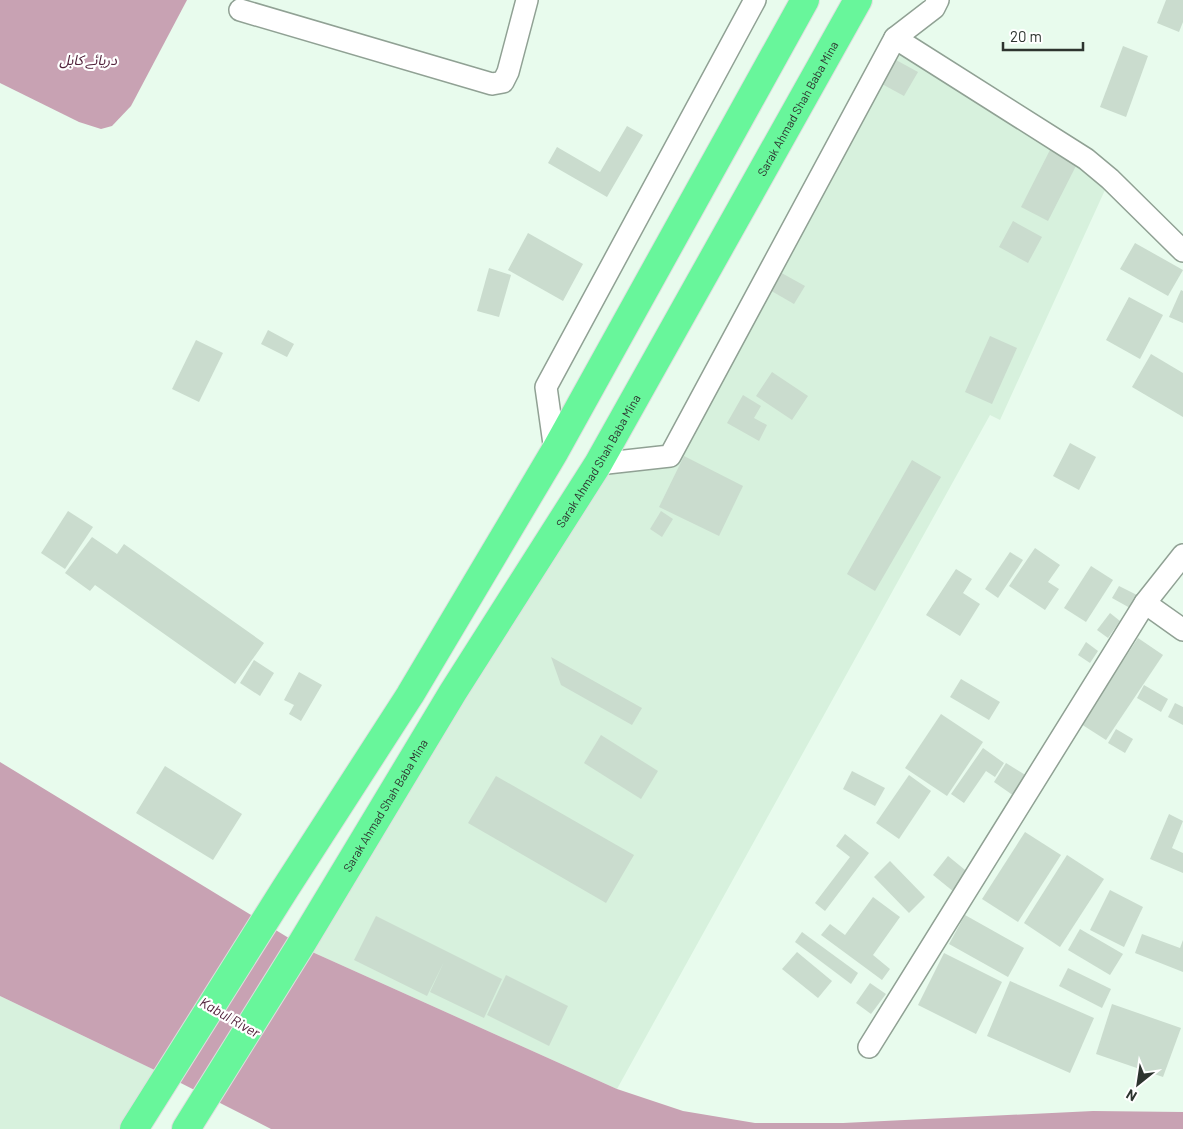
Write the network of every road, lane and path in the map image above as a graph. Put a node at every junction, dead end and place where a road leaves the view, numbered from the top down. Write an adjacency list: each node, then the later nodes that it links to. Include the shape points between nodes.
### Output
1 (527, 0): 6 (street, via 508,72 503,82 492,84)
2 (755, 0): 9 (street, via 546,387)
3 (805, 0): 9 (highway)
4 (858, 0): 10 (highway, Sarak Ahmad Shah Baba Mina)
5 (938, 0): 7 (street, via 934,8)
6 (240, 10)
7 (895, 38): 8 (street, via 1086,159); 10 (street, via 670,456)
8 (1183, 251)
9 (555, 451): 15 (highway, via 410,696)
10 (598, 464): 16 (highway, Sarak Ahmad Shah Baba Mina, via 453,692)
11 (1183, 556): 12 (street)
12 (1144, 603): 13 (street); 14 (street)
13 (1183, 630)
14 (869, 1047)
15 (134, 1129)
16 (186, 1129)

